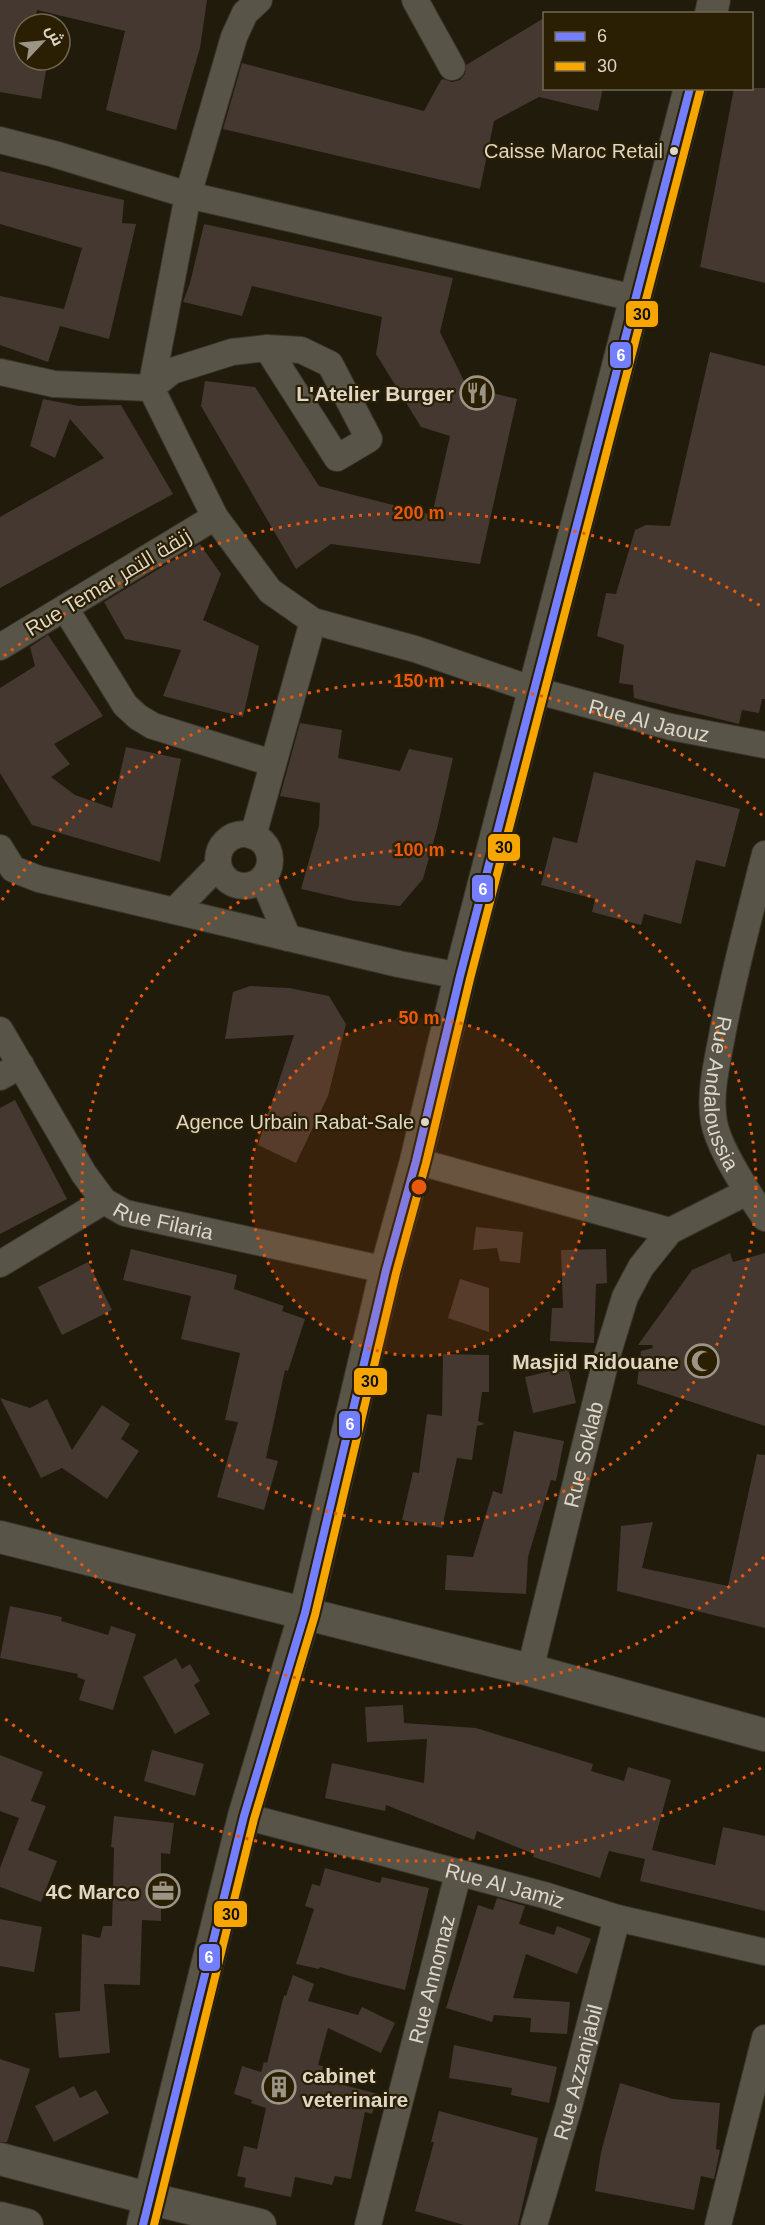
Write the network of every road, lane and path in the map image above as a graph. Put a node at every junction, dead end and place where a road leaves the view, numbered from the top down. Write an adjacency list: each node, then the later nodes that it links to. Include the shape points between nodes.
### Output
1 (259, 0): 6 (street, via 245,14 234,37)
2 (415, 0): 3 (street)
3 (452, 67)
4 (689, 90): 7 (street)
5 (0, 140): 6 (street)
6 (188, 195): 7 (street); 10 (street)
7 (634, 298): 15 (street)
8 (267, 348): 10 (street, via 232,352 172,371)
9 (0, 372): 10 (street, via 54,384)
10 (151, 388): 11 (street, Rue Al Jaouz)
11 (215, 517): 12 (street, Rue Temar زنقة التمر); 13 (street, Rue Al Jaouz, via 270,591)
12 (65, 608): 14 (street, Rue Temar زنقة التمر); 17 (street, via 125,705 138,717 153,726)
13 (313, 621): 15 (street, Rue Al Jaouz, via 415,649); 17 (street)
14 (0, 647)
15 (534, 690): 16 (street, Rue Al Jaouz, via 671,727); 25 (street)
16 (765, 745)
17 (272, 763): 18 (street)
18 (253, 836): 21 (street, via 229,838 219,850); 22 (street, via 266,846 269,854 270,863)
19 (765, 854): 29 (street, Rue Andaloussia, via 725,1017 713,1097 714,1123)
20 (4, 865): 23 (street, via 39,879)
21 (218, 866): 22 (street, via 222,875 237,886 246,887); 23 (street)
22 (263, 879): 24 (street)
23 (175, 910): 24 (street)
24 (288, 938): 25 (street)
25 (460, 976): 28 (street)
26 (0, 1030): 27 (street, Rue Filaria)
27 (10, 1071): 30 (street, Rue Filaria)
28 (416, 1161): 32 (street); 34 (street)
29 (747, 1192): 31 (street, Rue Andaloussia); 32 (street, Rue Soklab)
30 (104, 1202): 33 (street); 34 (street, Rue Filaria, via 125,1213)
31 (765, 1218)
32 (670, 1231): 37 (street, Rue Soklab, via 641,1267 625,1296)
33 (0, 1264)
34 (386, 1270): 36 (street)
35 (0, 1537): 36 (street)
36 (304, 1613): 37 (street); 39 (street)
37 (530, 1670): 38 (street)
38 (765, 1735)
39 (244, 1816): 40 (street, Rue Al Jamiz); 45 (street)
40 (458, 1874): 41 (street, Rue Al Jamiz); 49 (street, Rue Annomaz)
41 (617, 1918): 42 (street, Rue Al Jamiz); 50 (street, Rue Azzanjabil)
42 (765, 1952)
43 (765, 2038): 51 (street)
44 (0, 2158): 45 (street)
45 (147, 2212): 48 (street)
46 (0, 2218): 47 (street)
47 (27, 2225)
48 (260, 2225)
49 (368, 2225)
50 (534, 2225)
51 (718, 2225)

